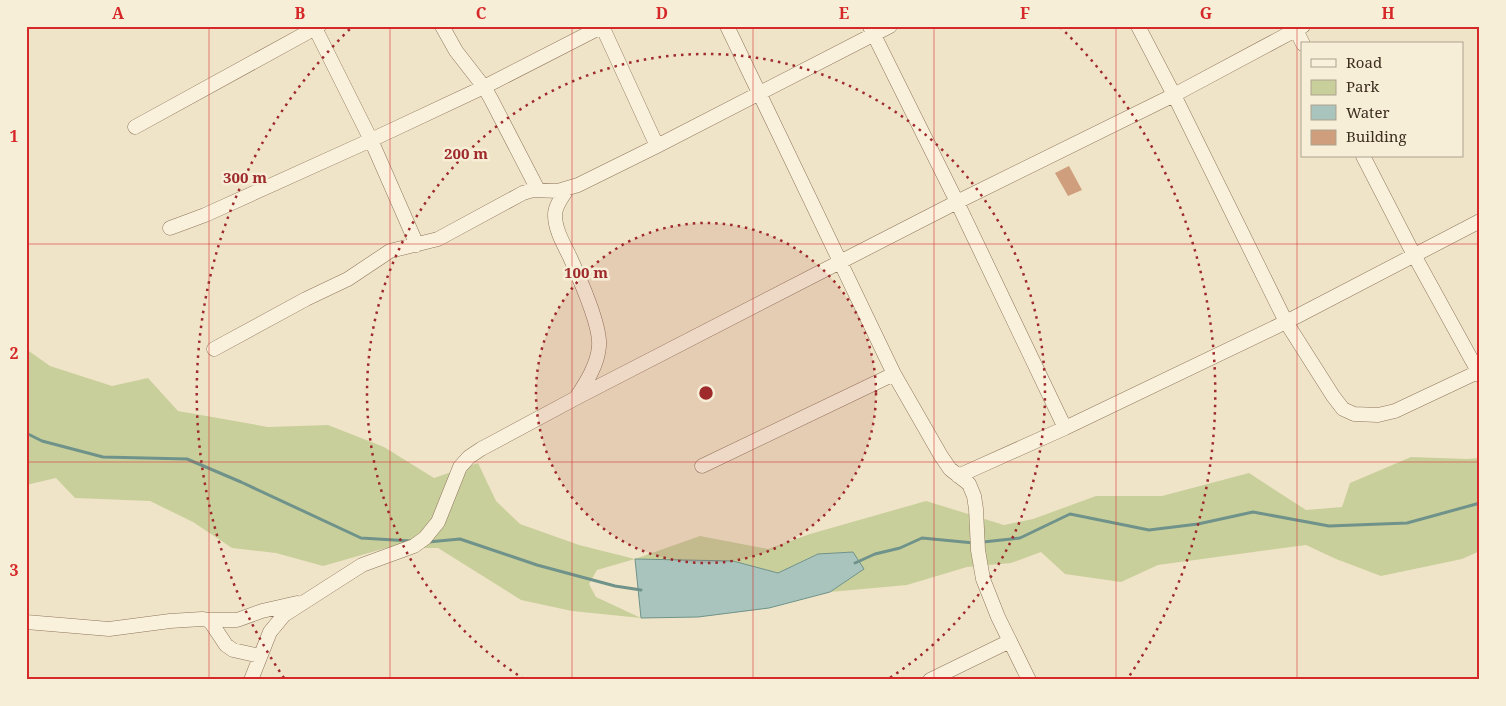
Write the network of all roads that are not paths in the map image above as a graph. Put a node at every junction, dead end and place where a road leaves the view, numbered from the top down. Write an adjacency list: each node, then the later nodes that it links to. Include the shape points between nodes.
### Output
1 (442, 26): 10 (street, via 462,60)
2 (603, 26): 10 (street); 15 (street)
3 (727, 26): 11 (street)
4 (890, 26): 8 (street)
5 (1138, 26): 12 (street)
6 (316, 27): 13 (street); 14 (street)
7 (1298, 27): 9 (street); 12 (street)
8 (871, 31): 11 (street); 19 (street)
9 (1302, 42)
10 (484, 87): 14 (street); 18 (street)
11 (758, 93): 15 (street); 24 (street)
12 (1174, 95): 19 (street); 25 (street)
13 (136, 127)
14 (371, 140): 21 (street); 22 (street)
15 (657, 146): 17 (street)
16 (1364, 158): 23 (street)
17 (568, 188): 18 (street); 29 (street, via 557,205 556,222 596,323 599,346 592,369)
18 (538, 190): 22 (street, via 523,193 438,239)
19 (956, 202): 24 (street); 30 (street)
20 (1480, 221): 23 (street)
21 (170, 228)
22 (417, 245): 26 (street, via 390,251 348,279)
23 (1414, 255): 25 (street); 27 (street)
24 (840, 262): 28 (street); 29 (street)
25 (1286, 322): 27 (street, via 1333,396 1343,409 1354,414 1378,415 1395,410); 30 (street)
26 (214, 349)
27 (1479, 372)
28 (894, 374): 31 (street); 32 (street, via 941,456)
29 (576, 398): 33 (street, via 469,458 460,467 438,522 419,543 362,565)
30 (1065, 428): 32 (street)
31 (702, 466)
32 (958, 476): 36 (street, via 969,484 974,496 983,579)
33 (307, 600): 34 (street, via 237,620); 37 (street, via 277,622)
34 (208, 620): 35 (street, via 109,629); 37 (street, via 226,645 238,652)
35 (26, 622)
36 (1010, 641): 39 (street); 40 (street)
37 (260, 656): 38 (street)
38 (250, 680)
39 (930, 680)
40 (1029, 680)

